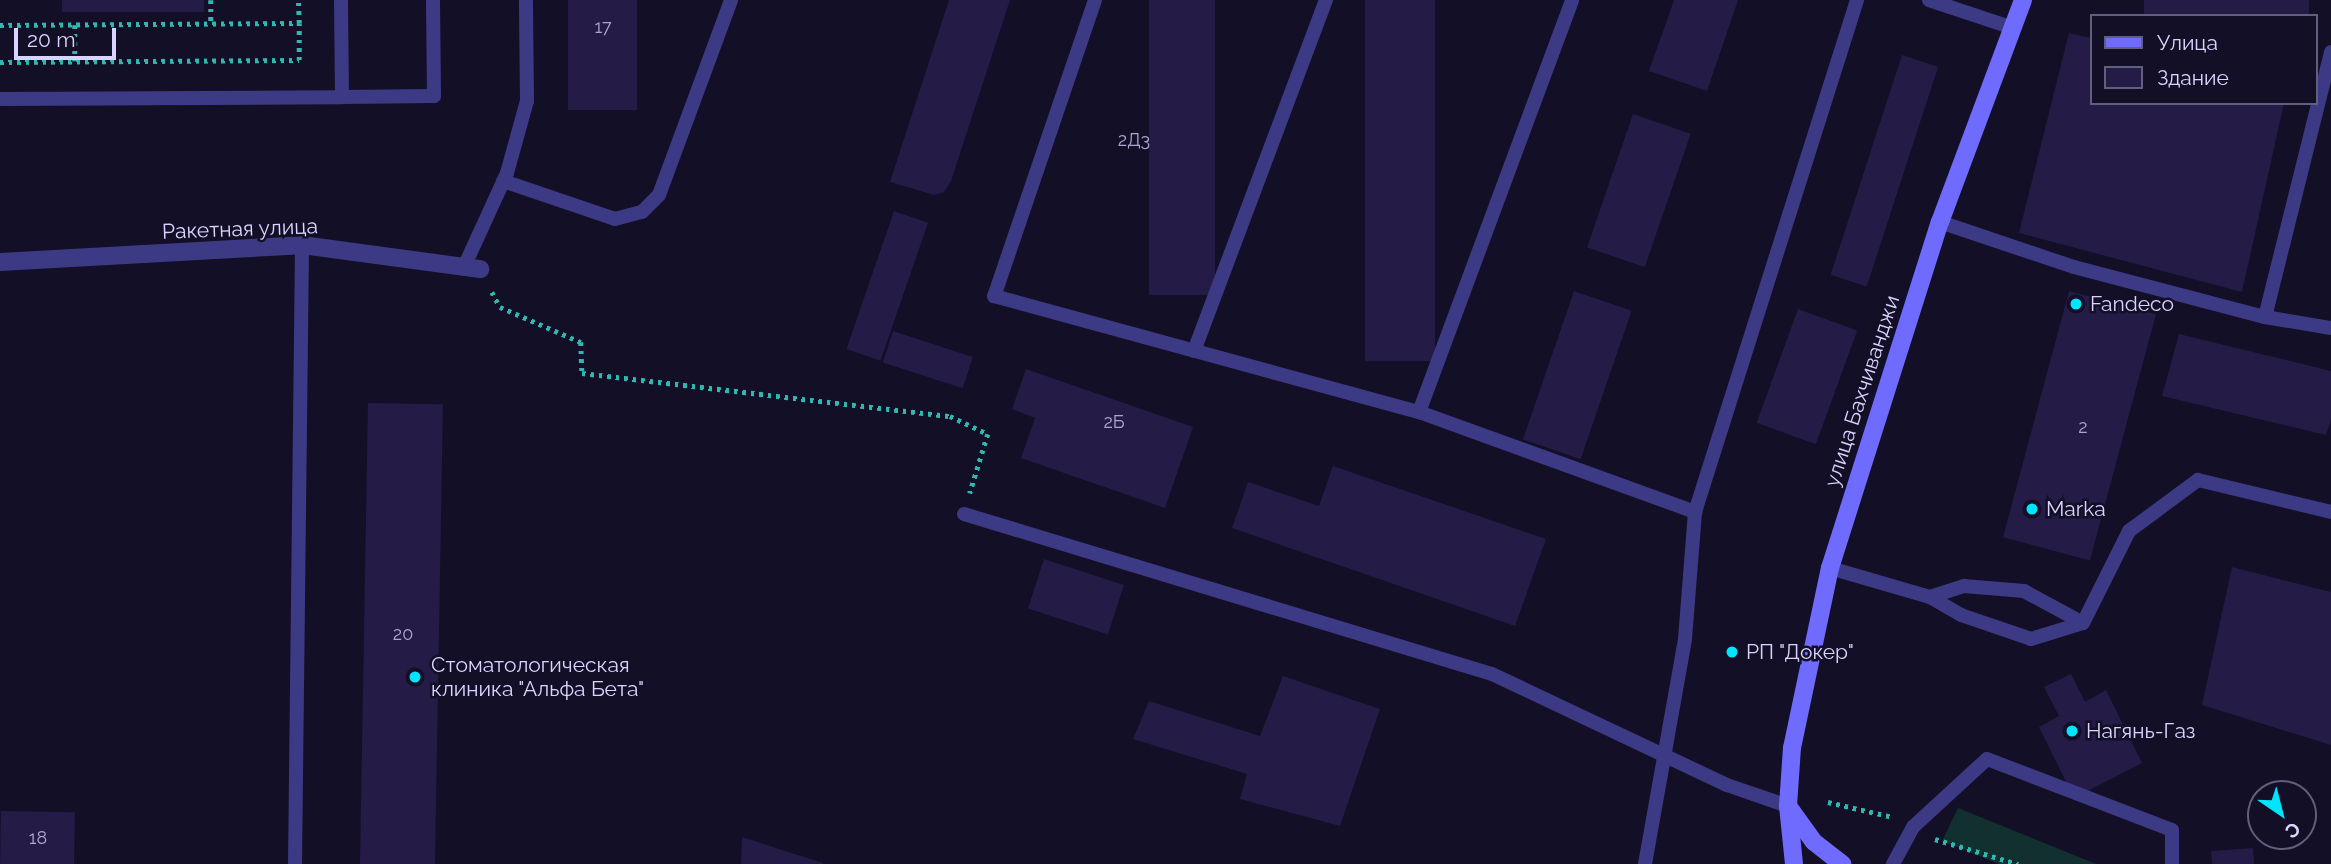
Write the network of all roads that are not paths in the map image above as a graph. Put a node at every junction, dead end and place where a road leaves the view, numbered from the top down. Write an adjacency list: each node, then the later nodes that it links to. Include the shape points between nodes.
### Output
1 (341, 0): 13 (lane)
2 (433, 0): 13 (lane, via 434,96)
3 (526, 0): 15 (lane, via 527,101)
4 (731, 0): 15 (lane, via 660,195 642,212 615,219)
5 (1095, 0): 22 (lane, via 995,296)
6 (1326, 0): 22 (lane)
7 (1572, 0): 23 (lane)
8 (1857, 0): 24 (lane)
9 (1929, 0): 11 (lane)
10 (2023, 0): 11 (main road, улица Бахчиванджи)
11 (2013, 28): 16 (main road, улица Бахчиванджи)
12 (2331, 52): 20 (lane)
13 (342, 97): 14 (lane)
14 (0, 99)
15 (503, 181): 19 (lane)
16 (1940, 222): 20 (lane, via 2074,267); 27 (main road, улица Бахчиванджи)
17 (302, 245): 18 (street, Ракетная улица); 19 (street, Ракетная улица); 32 (lane)
18 (0, 262)
19 (472, 268)
20 (2265, 317): 21 (lane)
21 (2331, 328)
22 (1194, 351): 23 (lane)
23 (1419, 412): 24 (lane)
24 (1695, 512): 30 (lane, via 1685,639)
25 (2331, 512): 29 (lane, via 2198,480 2129,531)
26 (964, 514): 30 (lane, via 1492,674)
27 (1830, 568): 28 (lane); 31 (main road, улица Бахчиванджи, via 1794,735)
28 (1930, 597): 29 (lane, via 1964,586 2024,591); 29 (lane, via 1961,615 2031,639)
29 (2083, 623)
30 (1665, 756): 31 (lane); 33 (lane)
31 (1788, 806): 34 (main road, улица Бахчиванджи); 35 (main road, via 1814,842)
32 (295, 864)
33 (1645, 864)
34 (1794, 864)
35 (1842, 864)
36 (1893, 864): 37 (lane, via 1913,827 1986,759 2172,830)
37 (2172, 864)

